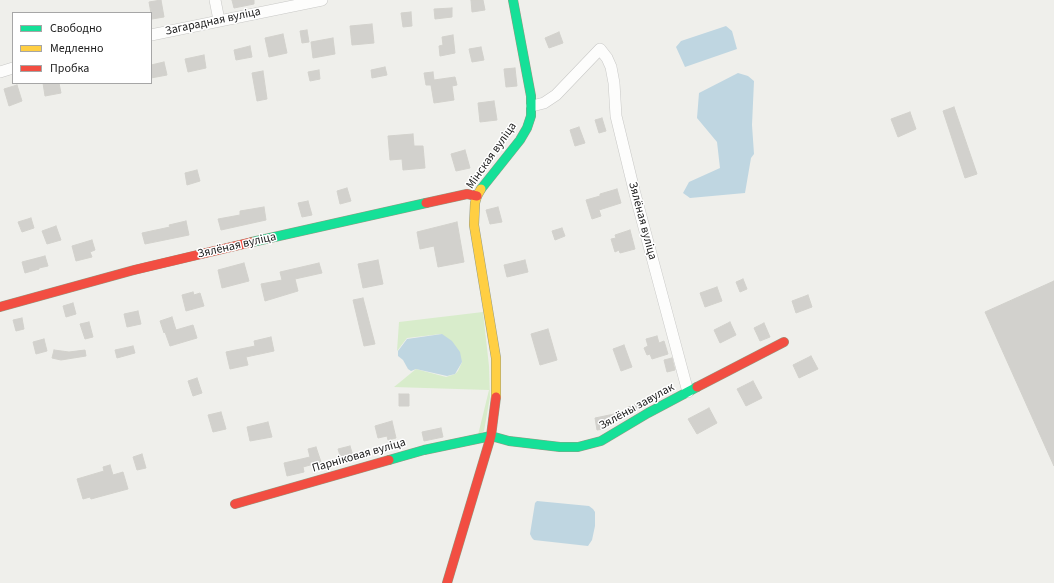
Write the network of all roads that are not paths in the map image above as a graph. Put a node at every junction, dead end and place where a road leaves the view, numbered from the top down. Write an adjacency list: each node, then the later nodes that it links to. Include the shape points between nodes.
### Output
1 (215, 0): 4 (street)
2 (322, 0): 4 (street, Загарадная вуліца)
3 (513, 0): 8 (street, Мінская вуліца)
4 (219, 20): 5 (street, Загарадная вуліца)
5 (152, 35)
6 (12, 68): 7 (street)
7 (0, 72)
8 (532, 106): 9 (street, Мінская вуліца, via 527,128 520,140); 12 (street, Зялёная вуліца, via 556,95 600,49 607,58 614,83 616,116)
9 (477, 196): 10 (street, Зялёная вуліца, via 460,195 197,255); 13 (street, Мінская вуліца, via 474,225 496,358 497,379)
10 (0, 307)
11 (784, 342): 12 (street, Зялёны завулак)
12 (688, 392): 13 (street, Зялёны завулак, via 601,441 578,447 560,447)
13 (491, 436): 14 (street, Парніковая вуліца, via 424,450); 15 (street, Мінская вуліца)
14 (235, 504)
15 (447, 583)

